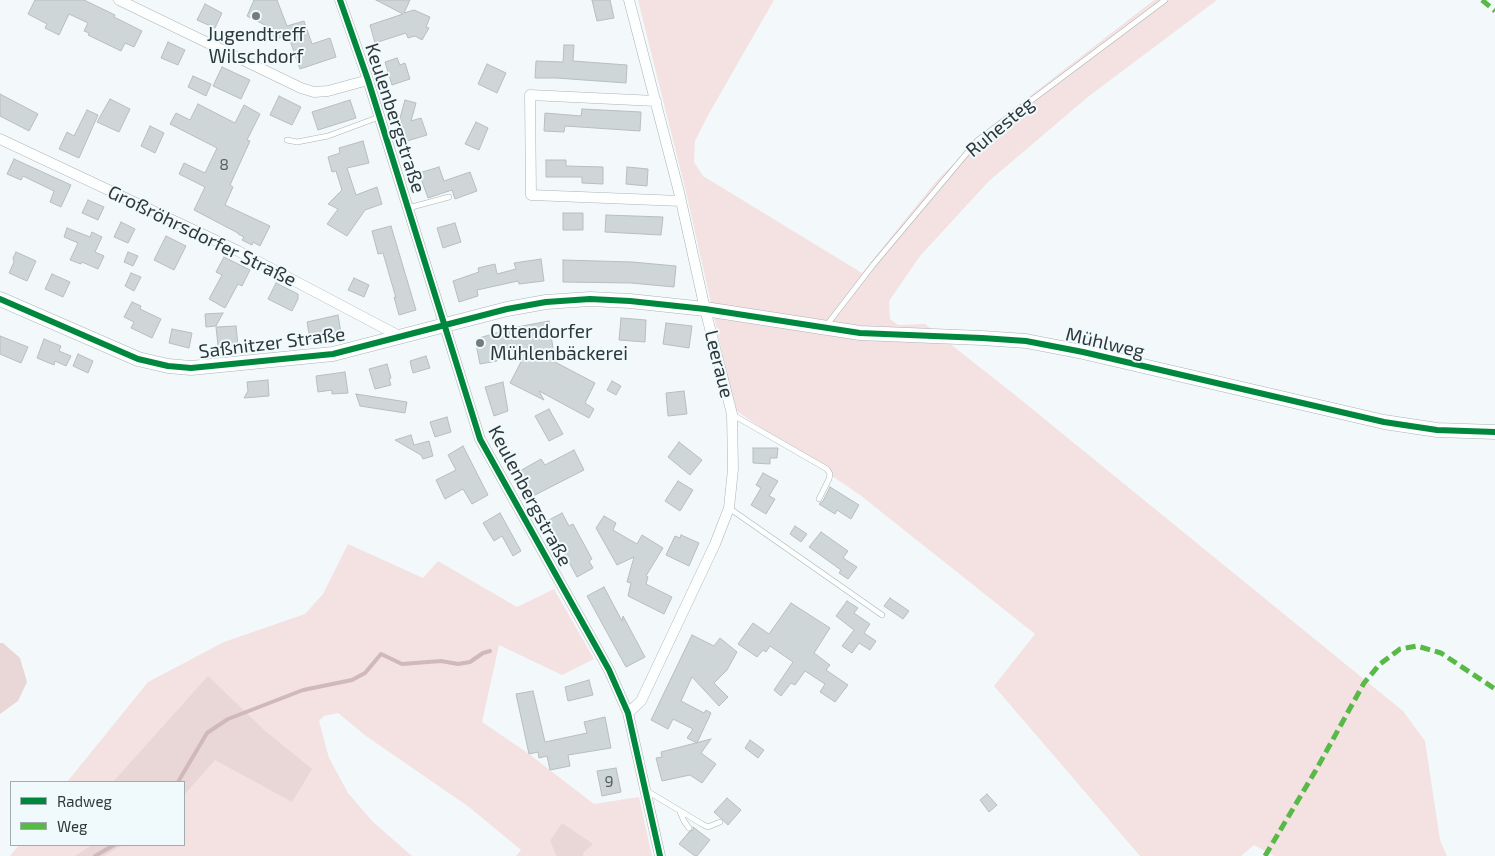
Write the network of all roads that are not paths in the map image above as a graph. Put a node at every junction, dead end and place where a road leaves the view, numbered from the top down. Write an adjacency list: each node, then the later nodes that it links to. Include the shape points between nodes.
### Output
1 (119, 0): 5 (street, via 301,88 314,92 328,91)
2 (340, 0): 5 (street, Keulenbergstraße)
3 (629, 0): 6 (street, Leeraue)
4 (1165, 0): 16 (lane, Ruhesteg, via 977,141)
5 (368, 80): 7 (street, Keulenbergstraße)
6 (656, 102): 11 (street, Leeraue); 11 (street, via 530,95 531,195)
7 (380, 117): 9 (lane, via 328,136 298,142); 12 (street, Keulenbergstraße)
8 (0, 139): 17 (street, Großröhrsdorfer Straße, via 238,251)
9 (286, 140)
10 (449, 197): 12 (lane)
11 (681, 201): 14 (street, Leeraue)
12 (408, 208): 15 (street, Keulenbergstraße)
13 (0, 299): 17 (street, Saßnitzer Straße, via 109,348 168,366 216,367 333,354)
14 (705, 309): 15 (street, Saßnitzer Straße, via 630,301 555,301 507,309); 16 (street, Mühlweg); 18 (street, Leeraue)
15 (444, 326): 17 (street, Saßnitzer Straße); 23 (street, Keulenbergstraße, via 480,439 608,670)
16 (824, 329): 19 (street, Mühlweg, via 1026,341 1384,422 1437,430)
17 (401, 337)
18 (732, 414): 20 (lane, via 827,469 829,479); 21 (street, Leeraue, via 733,469)
19 (1495, 432)
20 (819, 499)
21 (729, 508): 22 (lane); 23 (street, Leeraue, via 641,701)
22 (882, 615)
23 (628, 714): 24 (street, Keulenbergstraße)
24 (646, 791): 25 (lane); 28 (street, Keulenbergstraße)
25 (680, 812): 26 (lane, via 708,826); 27 (lane)
26 (720, 822)
27 (689, 828)
28 (660, 856)

